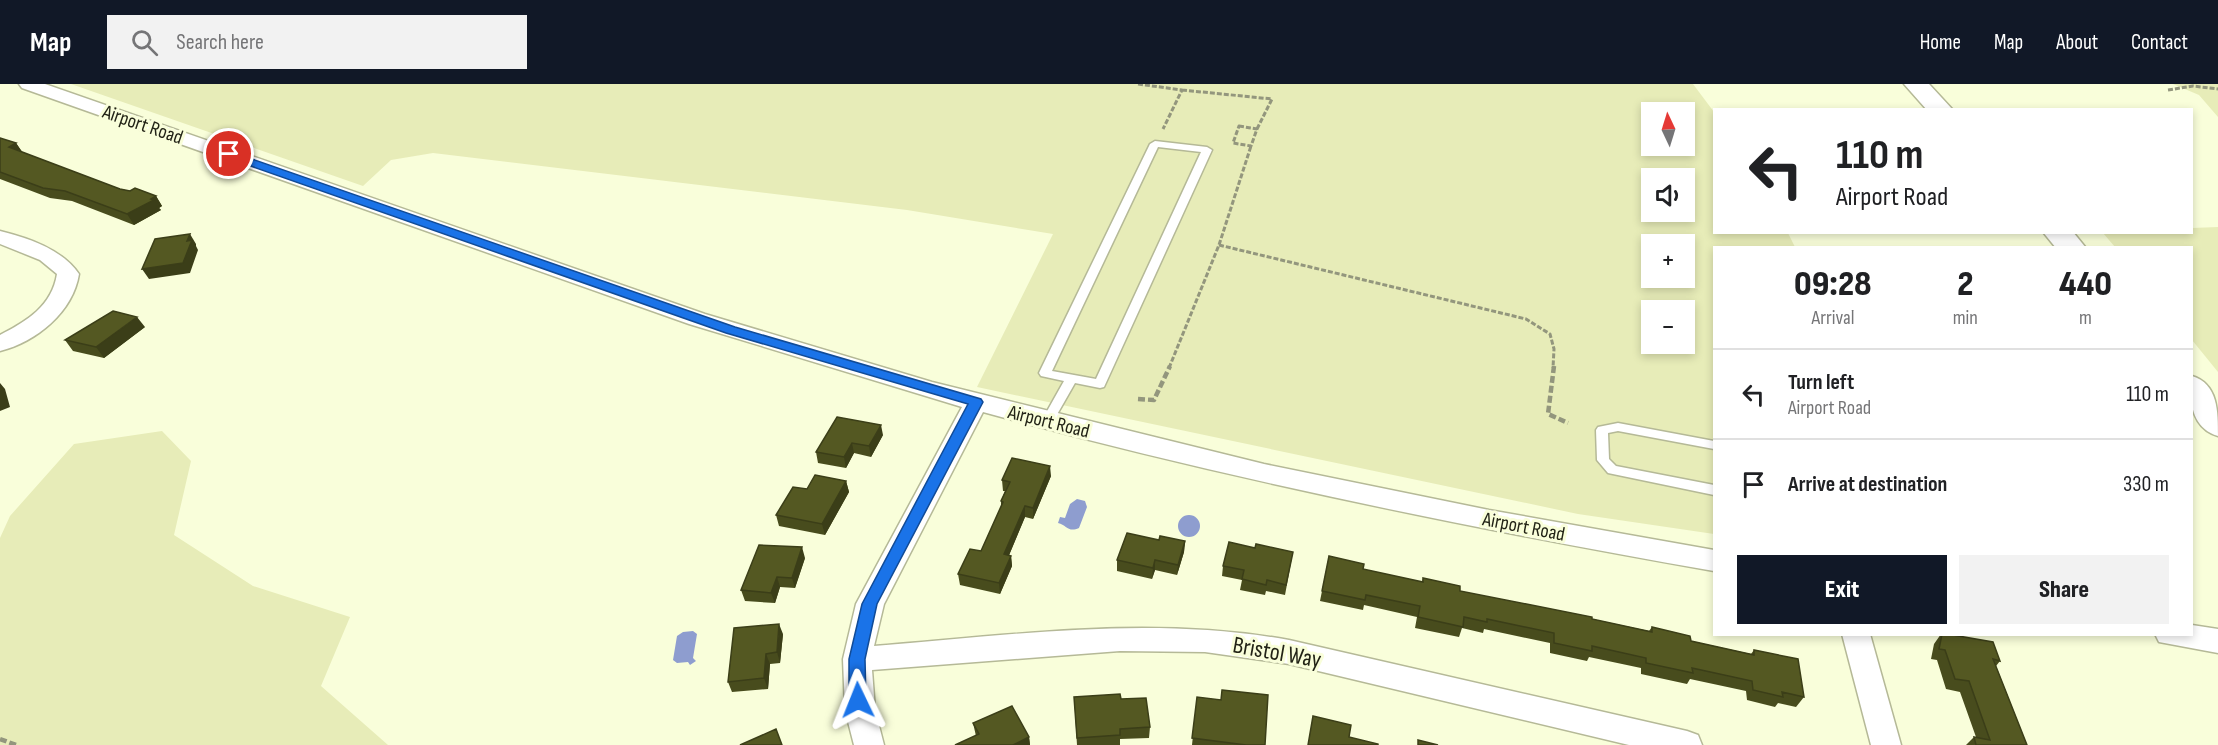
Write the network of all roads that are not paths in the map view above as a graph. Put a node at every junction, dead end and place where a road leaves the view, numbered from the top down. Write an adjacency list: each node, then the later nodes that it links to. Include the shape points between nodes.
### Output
1 (28, 84): 10 (street, Airport Road, via 730,330)
2 (1916, 84): 3 (main road)
3 (1937, 106)
4 (2059, 234): 6 (main road)
5 (0, 237): 7 (street, via 60,264 68,279 59,301 47,314)
6 (2070, 246)
7 (0, 344)
8 (1071, 379): 8 (lane, via 1045,373 1155,144 1207,150 1100,384); 11 (lane)
9 (2193, 388): 12 (main road)
10 (976, 402): 11 (street, Airport Road); 19 (street, via 870,604)
11 (1047, 422): 15 (street, Airport Road, via 1393,501)
12 (2218, 424)
13 (1713, 444): 14 (lane, via 1618,427 1602,430 1603,460 1612,470)
14 (1713, 490)
15 (1713, 560)
16 (1857, 636): 22 (street)
17 (2183, 636): 18 (street)
18 (2218, 641)
19 (857, 659): 20 (street, via 858,700); 21 (street, Bristol Way, via 1120,639 1239,644)
20 (869, 745)
21 (1688, 745)
22 (1886, 745)

